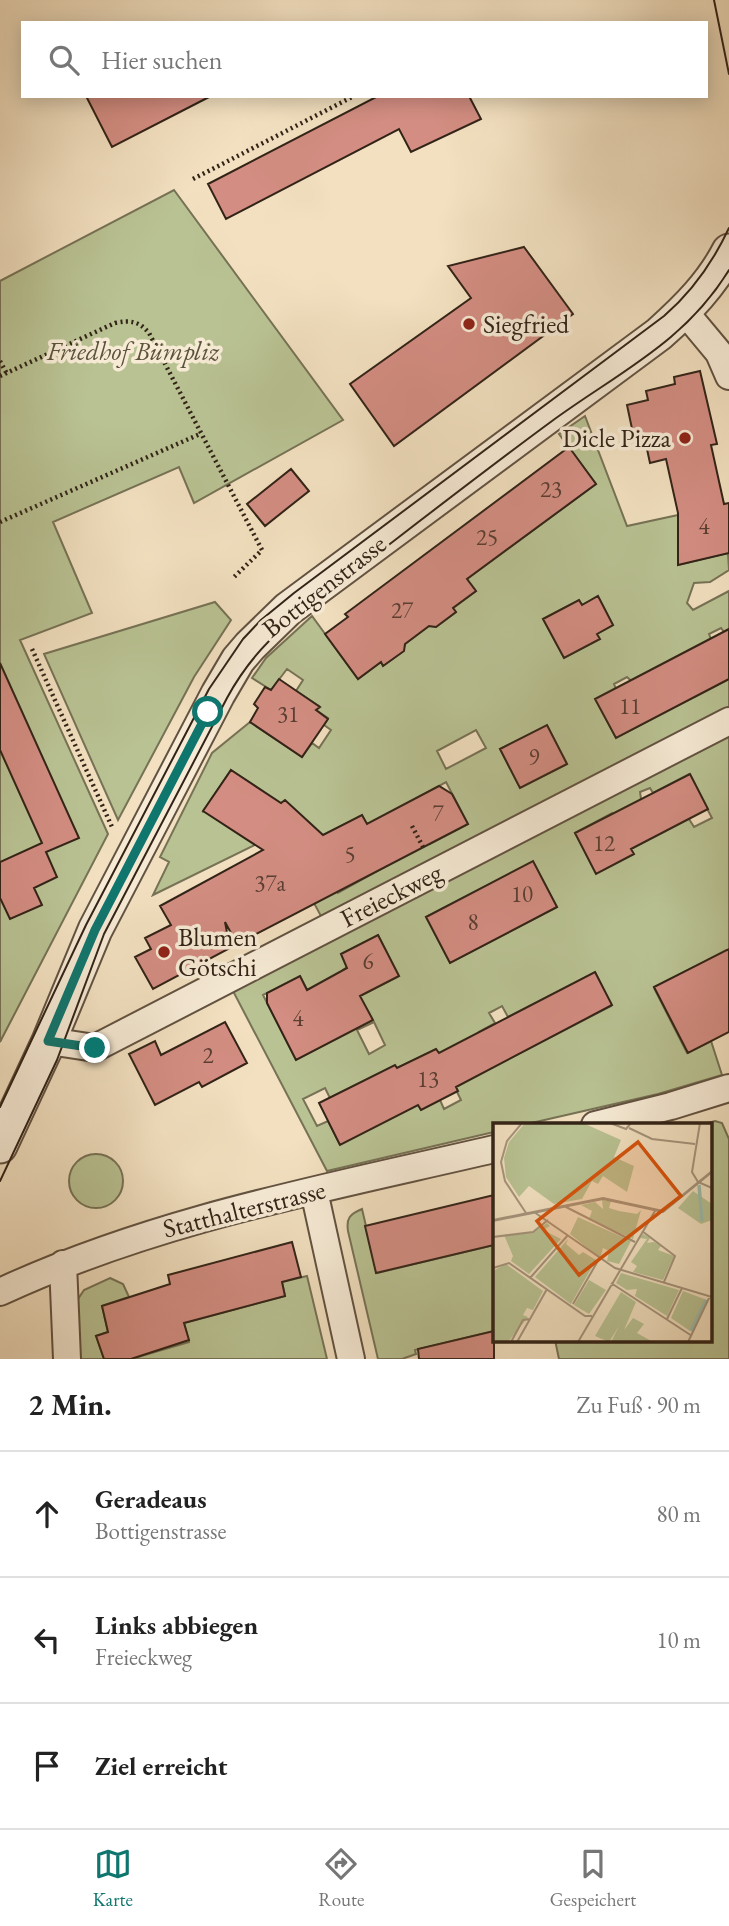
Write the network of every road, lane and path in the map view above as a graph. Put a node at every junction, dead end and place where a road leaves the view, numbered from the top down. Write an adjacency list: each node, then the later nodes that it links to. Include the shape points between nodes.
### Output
1 (350, 98): 2 (path)
2 (193, 179)
3 (729, 251): 4 (street, Bottigenstrasse)
4 (684, 311): 8 (street, via 719,353); 15 (street, Bottigenstrasse, via 288,609 250,646 218,694 95,930)
5 (0, 361): 6 (path)
6 (7, 374): 7 (path); 9 (path, via 115,323 135,322 149,332)
7 (0, 376)
8 (729, 376)
9 (200, 434): 10 (path); 11 (path, via 262,550)
10 (0, 522)
11 (232, 579)
12 (32, 649): 14 (path)
13 (729, 721): 15 (street, Freieckweg, via 95,1048)
14 (114, 832)
15 (48, 1041): 18 (street, Bottigenstrasse)
16 (727, 1093): 17 (street)
17 (603, 1123)
18 (0, 1146)
19 (493, 1149): 20 (street, Statthalterstrasse)
20 (314, 1191): 21 (street, Statthalterstrasse, via 188,1221); 24 (street)
21 (63, 1264): 22 (street, Statthalterstrasse); 23 (street)
22 (0, 1292)
23 (67, 1359)
24 (351, 1359)

